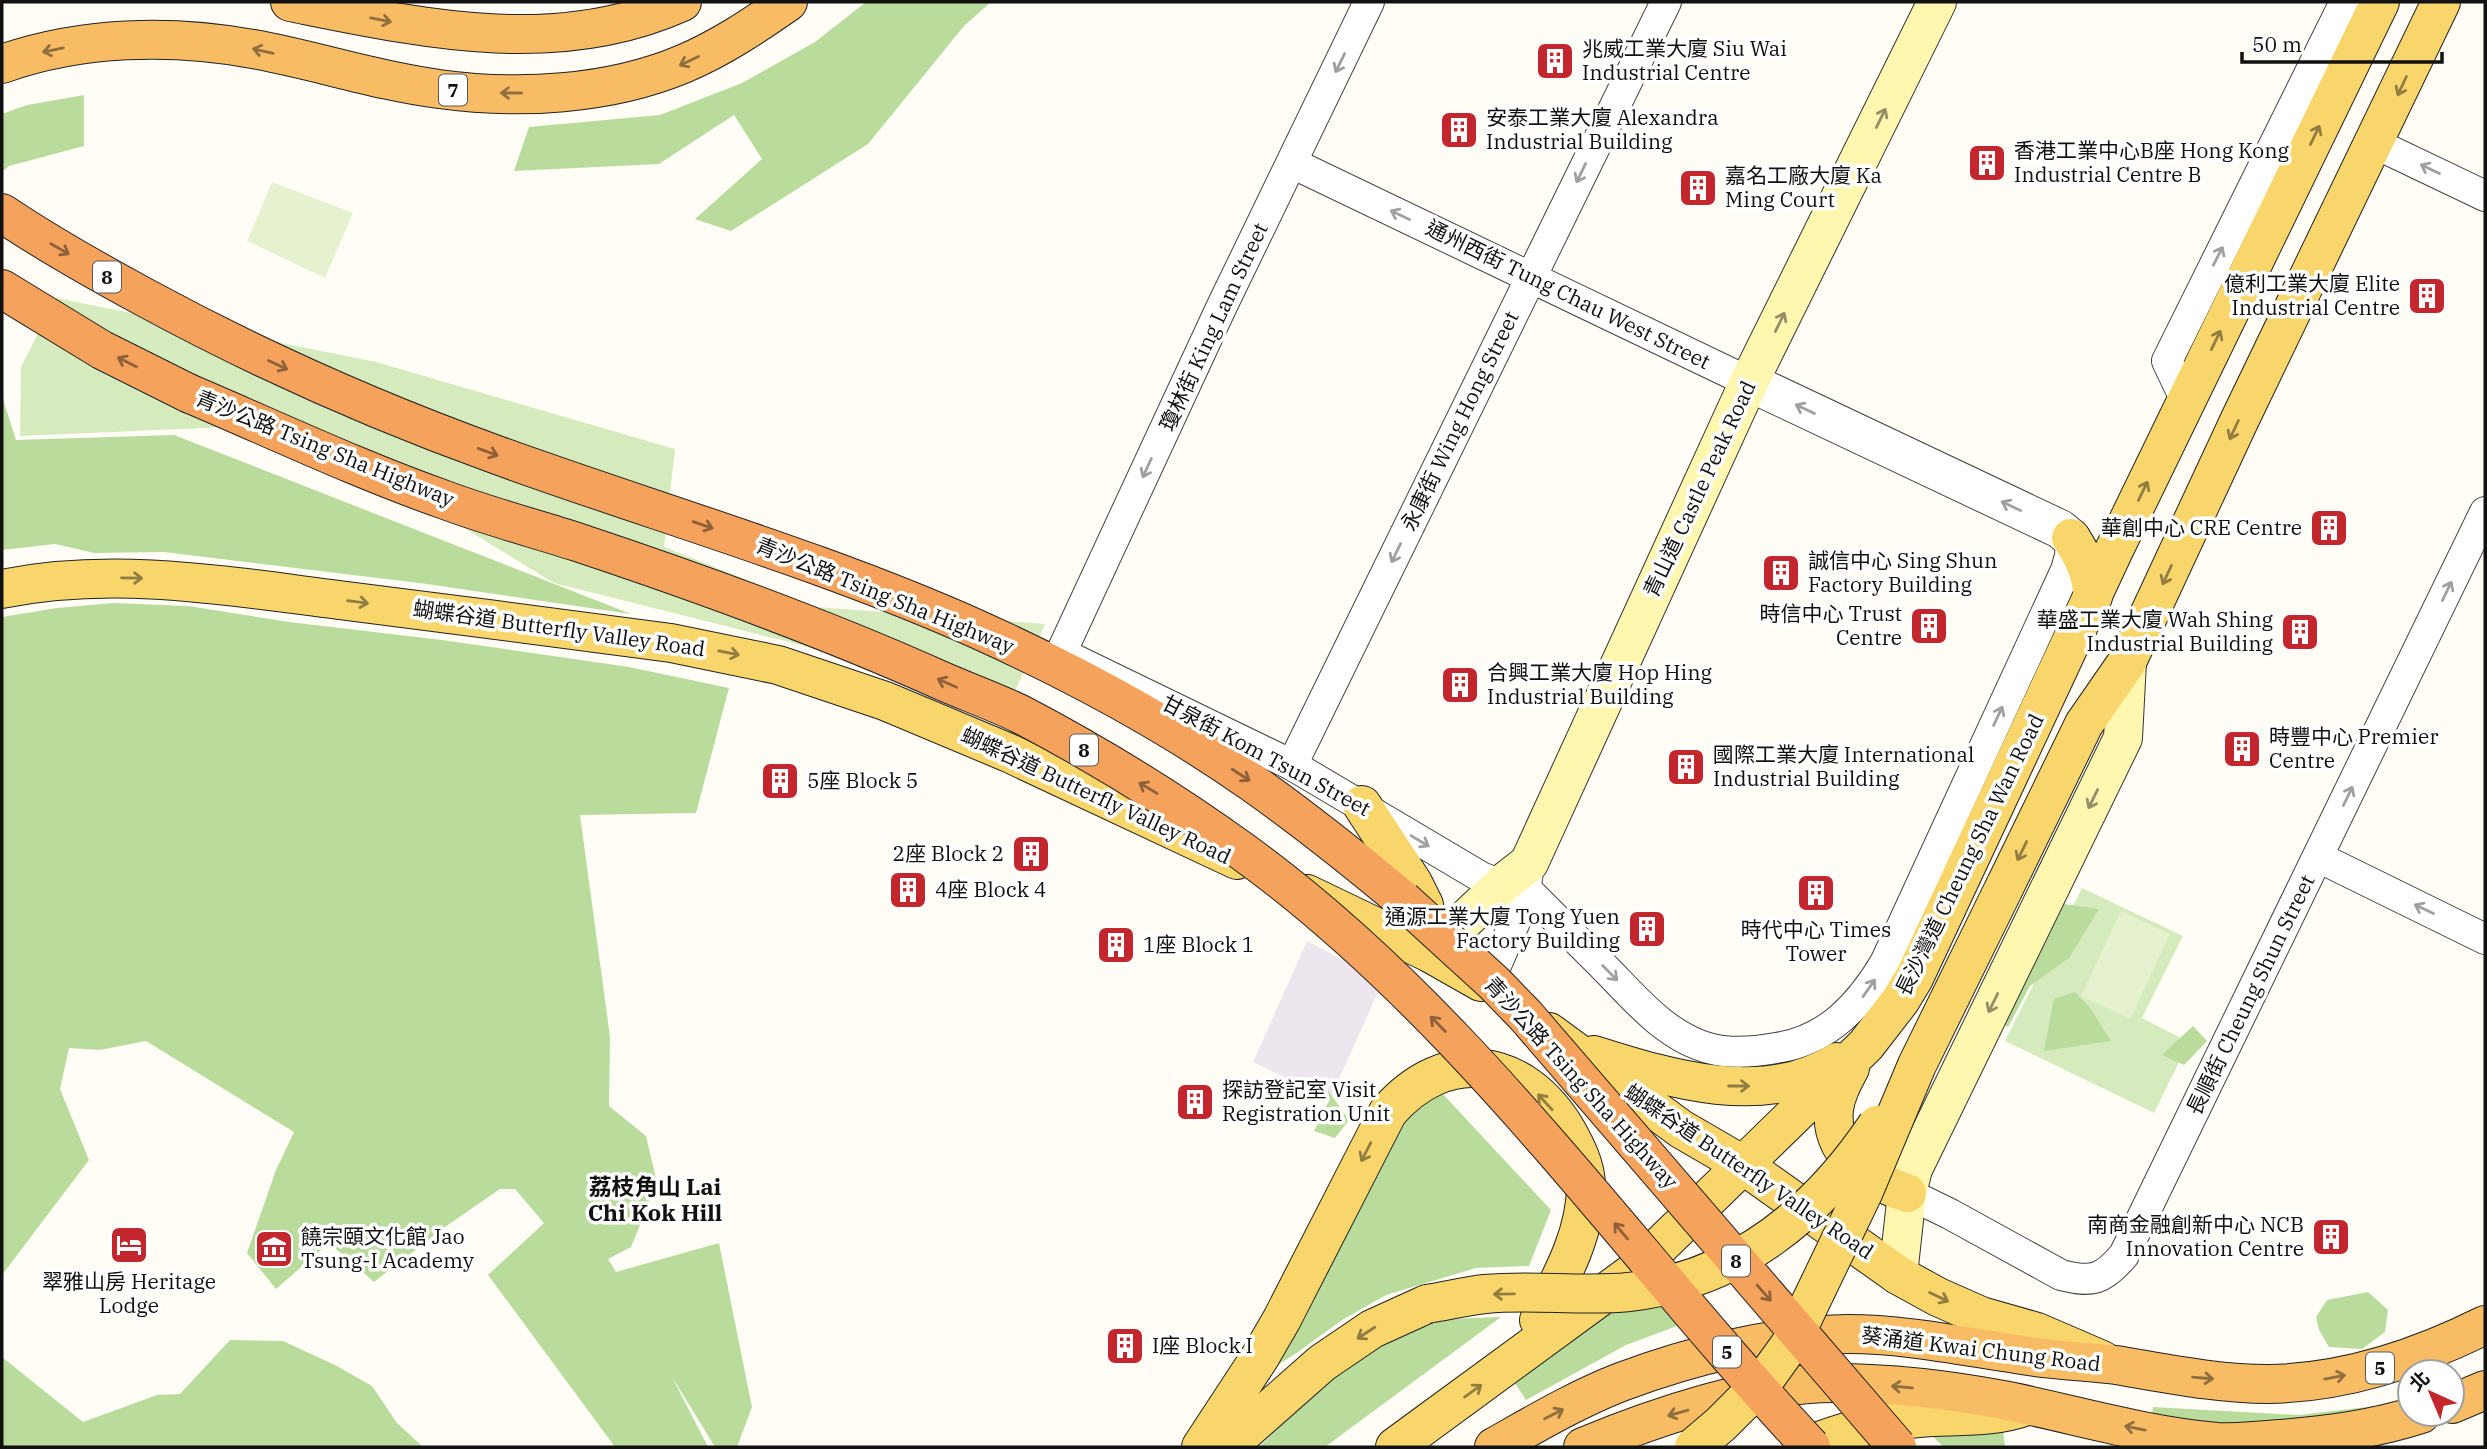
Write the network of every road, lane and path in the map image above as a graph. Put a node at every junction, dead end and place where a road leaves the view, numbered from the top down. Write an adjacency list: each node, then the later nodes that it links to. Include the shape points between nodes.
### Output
1 (290, 2): 2 (highway, one-way to 2, via 429,29 522,34 610,26)
2 (682, 2)
3 (788, 2): 10 (highway, 7, one-way to 10, via 720,46 660,73 544,93 440,89 252,49 175,41 105,42)
4 (1369, 2): 12 (street, 瓊林街 King Lam Street, one-way to 12)
5 (1666, 2): 15 (street, 永康街 Wing Hong Street, one-way to 15)
6 (1937, 2): 17 (main road, 青山道 Castle Peak Road, one-way to 6)
7 (2345, 2): 18 (street, one-way to 7, via 2167,361)
8 (2380, 2): 18 (main road, 長沙灣道 Cheung Sha Wan Road, one-way to 8)
9 (2441, 2): 11 (main road, one-way to 11)
10 (2, 64)
11 (2374, 143): 13 (street, one-way to 11); 24 (main road, one-way to 24)
12 (1292, 163): 15 (street, 通州西街 Tung Chau West Street, one-way to 12); 23 (street, 瓊林街 King Lam Street, one-way to 23)
13 (2485, 196)
14 (2, 213): 54 (highway, 青沙公路 Tsing Sha Highway / 8, one-way to 54, bridge, via 216,336 307,379 499,456 915,603 1048,663 1202,750 1358,863 1494,983)
15 (1530, 277): 17 (street, 通州西街 Tung Chau West Street); 25 (street, 永康街 Wing Hong Street, one-way to 25)
16 (2, 289): 44 (highway, 青沙公路 Tsing Sha Highway / 8, one-way to 16, bridge, via 1445,1031 1326,919 1244,853 1166,799 1018,713 868,648 577,542 446,501 201,398 102,350)
17 (1749, 382): 20 (street, 通州西街 Tung Chau West Street, one-way to 17, via 2060,528); 28 (main road, 青山道 Castle Peak Road)
18 (2186, 401): 22 (main road, 長沙灣道 Cheung Sha Wan Road, one-way to 18)
19 (2485, 512): 27 (street, 長順街 Cheung Shun Street, one-way to 19)
20 (2071, 538): 22 (main road, via 2087,564); 28 (street, 長沙灣道 Cheung Sha Wan Road, one-way to 20, via 1657,1020 1683,1038 1710,1049 1737,1052 1787,1047 1820,1034 1850,1012 1885,963 2066,570)
21 (2, 589): 30 (main road, 蝴蝶谷道 Butterfly Valley Road, one-way to 30, via 117,578 202,582 671,643 778,665 885,701 1009,753)
22 (2093, 597): 32 (main road, 長沙灣道 Cheung Sha Wan Road, via 1914,978)
23 (1061, 653): 25 (street, 甘泉街 Kom Tsun Street)
24 (2127, 662): 34 (main road, one-way to 34, bridge, via 2084,723); 36 (main road, one-way to 36, via 2123,738 1923,1147)
25 (1292, 765): 26 (street, 甘泉街 Kom Tsun Street)
26 (1362, 805): 28 (street, 甘泉街 Kom Tsun Street, one-way to 28, via 1481,877 1491,881); 30 (main road, via 1424,905)
27 (2318, 857): 29 (street, one-way to 27); 36 (street, 長順街 Cheung Shun Street, via 2124,1255 2112,1269 2095,1279 2061,1275)
28 (1521, 878): 30 (main road); 31 (street, 青山道 Castle Peak Road, via 1521,910)
29 (2485, 939)
30 (1430, 953): 31 (main road, 蝴蝶谷道 Butterfly Valley Road)
31 (1488, 986): 33 (main road, 蝴蝶谷道 Butterfly Valley Road)
32 (1866, 1045): 33 (main road, one-way to 32, via 1621,1064 1734,1087 1791,1082 1830,1067); 35 (main road, 長沙灣道 Cheung Sha Wan Road); 36 (main road, via 1838,1091 1833,1111 1836,1133 1846,1154 1864,1173)
33 (1571, 1048): 35 (main road, 蝴蝶谷道 Butterfly Valley Road, via 1681,1129)
34 (1917, 1065): 47 (main road, one-way to 47, bridge, via 1832,1182 1782,1230 1751,1252 1671,1286 1627,1292 1485,1294 1427,1304 1372,1328 1322,1363); 51 (main road, bridge, via 1859,1203 1791,1343 1763,1382)
35 (1743, 1165): 37 (main road, 蝴蝶谷道 Butterfly Valley Road); 39 (main road, 長沙灣道 Cheung Sha Wan Road, via 1631,1274)
36 (1907, 1193): 37 (main road)
37 (1898, 1275): 40 (main road, 蝴蝶谷道 Butterfly Valley Road, one-way to 40, via 1981,1316 2037,1332)
38 (2485, 1325): 40 (highway, 5, one-way to 38, via 2267,1384 2321,1380 2379,1368 2443,1346)
39 (1517, 1358): 46 (main road, one-way to 46, via 1571,1255 1583,1217 1584,1171 1564,1126 1530,1087 1488,1070 1448,1072 1415,1086 1388,1112 1261,1357); 48 (main road, 長沙灣道 Cheung Sha Wan Road, one-way to 39)
40 (2112, 1365): 49 (highway, 葵涌道 Kwai Chung Road / 5, one-way to 40, via 1620,1383 1686,1361 1798,1338 1895,1337)
41 (2485, 1390): 42 (highway)
42 (2466, 1398)
43 (2027, 1406): 45 (highway, 5, one-way to 43, via 2329,1435 2217,1442); 50 (highway, 5, one-way to 50, via 1970,1394 1832,1383 1778,1388 1635,1425); 52 (main road, via 2008,1413 1917,1418 1841,1432)
44 (1778, 1412): 52 (highway, bridge); 53 (highway, 青沙公路 Tsing Sha Highway / 8, bridge)
45 (2396, 1422)
46 (1201, 1447)
47 (1227, 1447)
48 (1395, 1447)
49 (1494, 1447)
50 (1583, 1447)
51 (1693, 1447)
52 (1805, 1447)
53 (1811, 1447)
54 (1897, 1447)

